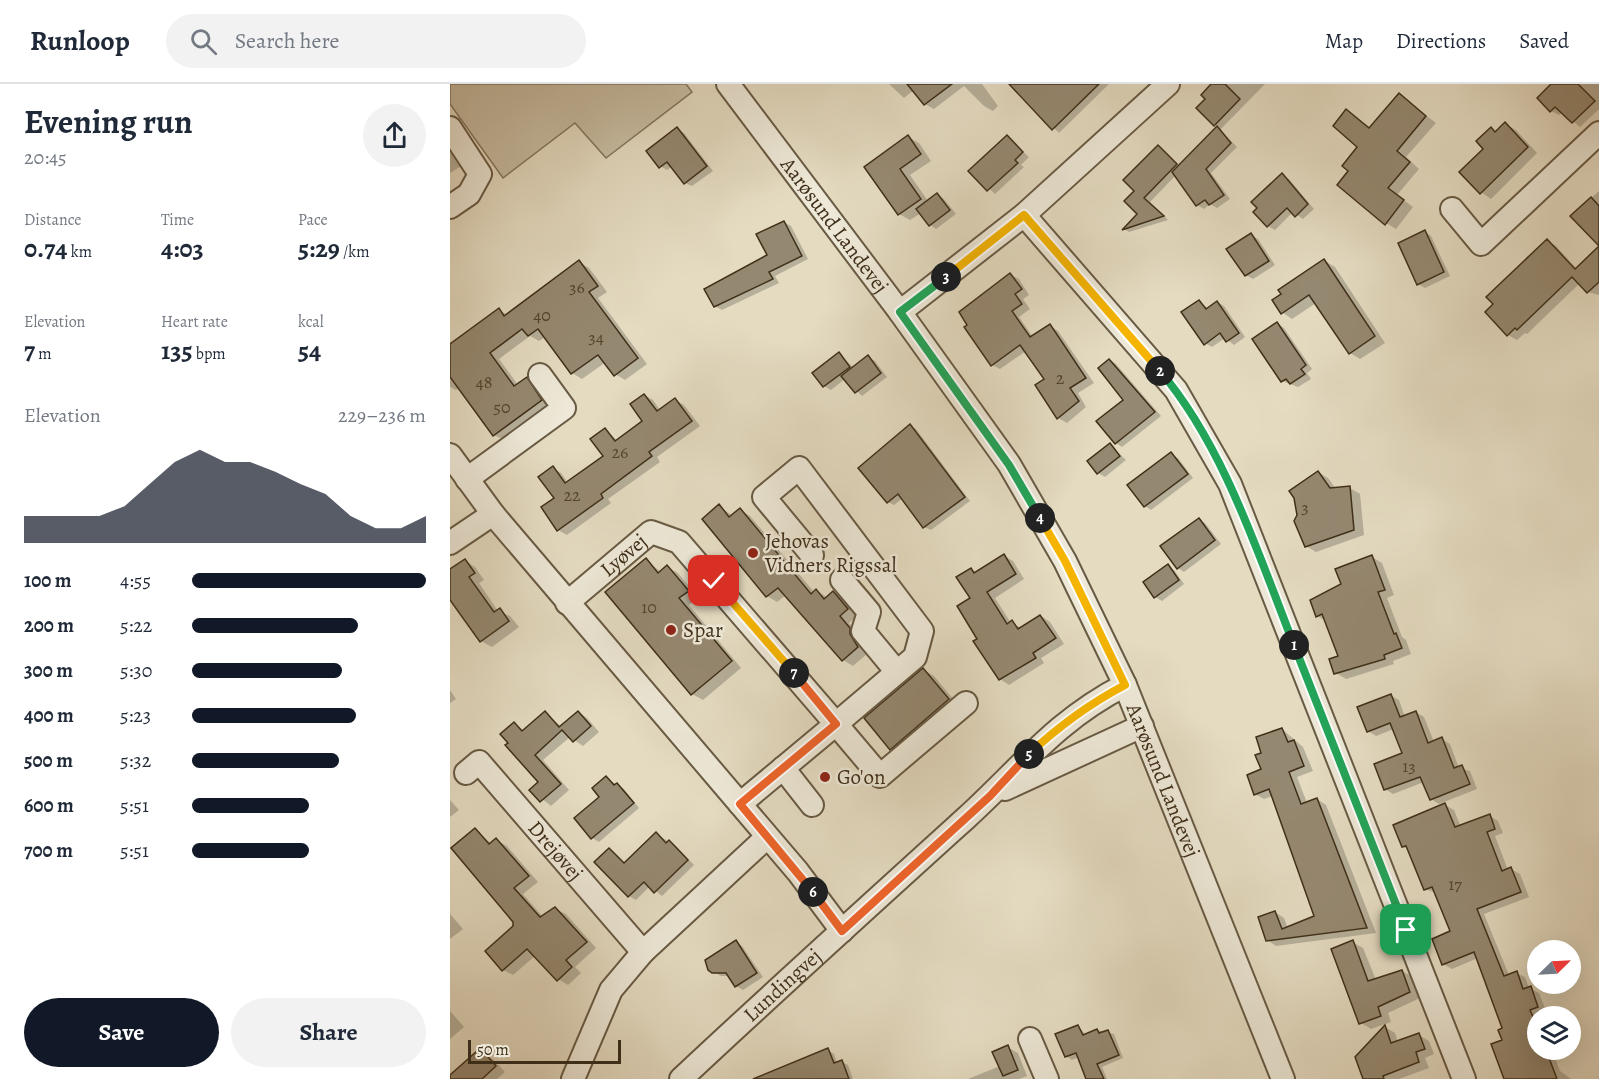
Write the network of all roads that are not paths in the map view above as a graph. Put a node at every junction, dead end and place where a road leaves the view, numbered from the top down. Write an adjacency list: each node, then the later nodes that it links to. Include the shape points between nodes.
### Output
1 (728, 84): 8 (street, Aarøsund Landevej)
2 (1168, 84): 7 (street)
3 (450, 128): 5 (street, via 480,174 469,194)
4 (1599, 133): 6 (street, via 1481,244)
5 (450, 207)
6 (1452, 209)
7 (1024, 215): 8 (street); 35 (street, via 1176,390 1230,484)
8 (900, 312): 18 (street, Aarøsund Landevej, via 1009,465 1065,561)
9 (540, 375): 11 (street, via 564,408)
10 (450, 455): 11 (street)
11 (467, 478): 12 (street)
12 (493, 514): 13 (street); 16 (street)
13 (450, 543)
14 (812, 555): 17 (street, via 764,496 799,468 922,631 915,657)
15 (842, 580): 17 (street, via 869,612 863,631)
16 (567, 603): 20 (street, Lyøvej, via 651,532 679,542); 25 (street)
17 (897, 672): 20 (street)
18 (1125, 685): 21 (street, Aarøsund Landevej); 24 (street, Lundingvej, via 1061,724)
19 (966, 703): 20 (street, via 880,776)
20 (836, 724): 22 (street)
21 (1142, 726): 24 (street, Lundingvej); 34 (street, Aarøsund Landevej)
22 (783, 768): 25 (street); 26 (street)
23 (466, 773): 29 (street, Drejøvej, via 479,762)
24 (990, 796): 28 (street, Lundingvej)
25 (740, 804): 27 (street)
26 (812, 805)
27 (767, 837): 28 (street); 29 (street)
28 (842, 931): 32 (street, Lundingvej)
29 (643, 952): 31 (street, via 611,990)
30 (1030, 1039): 33 (street)
31 (573, 1079)
32 (681, 1079)
33 (1047, 1079)
34 (1283, 1079)
35 (1464, 1079)

